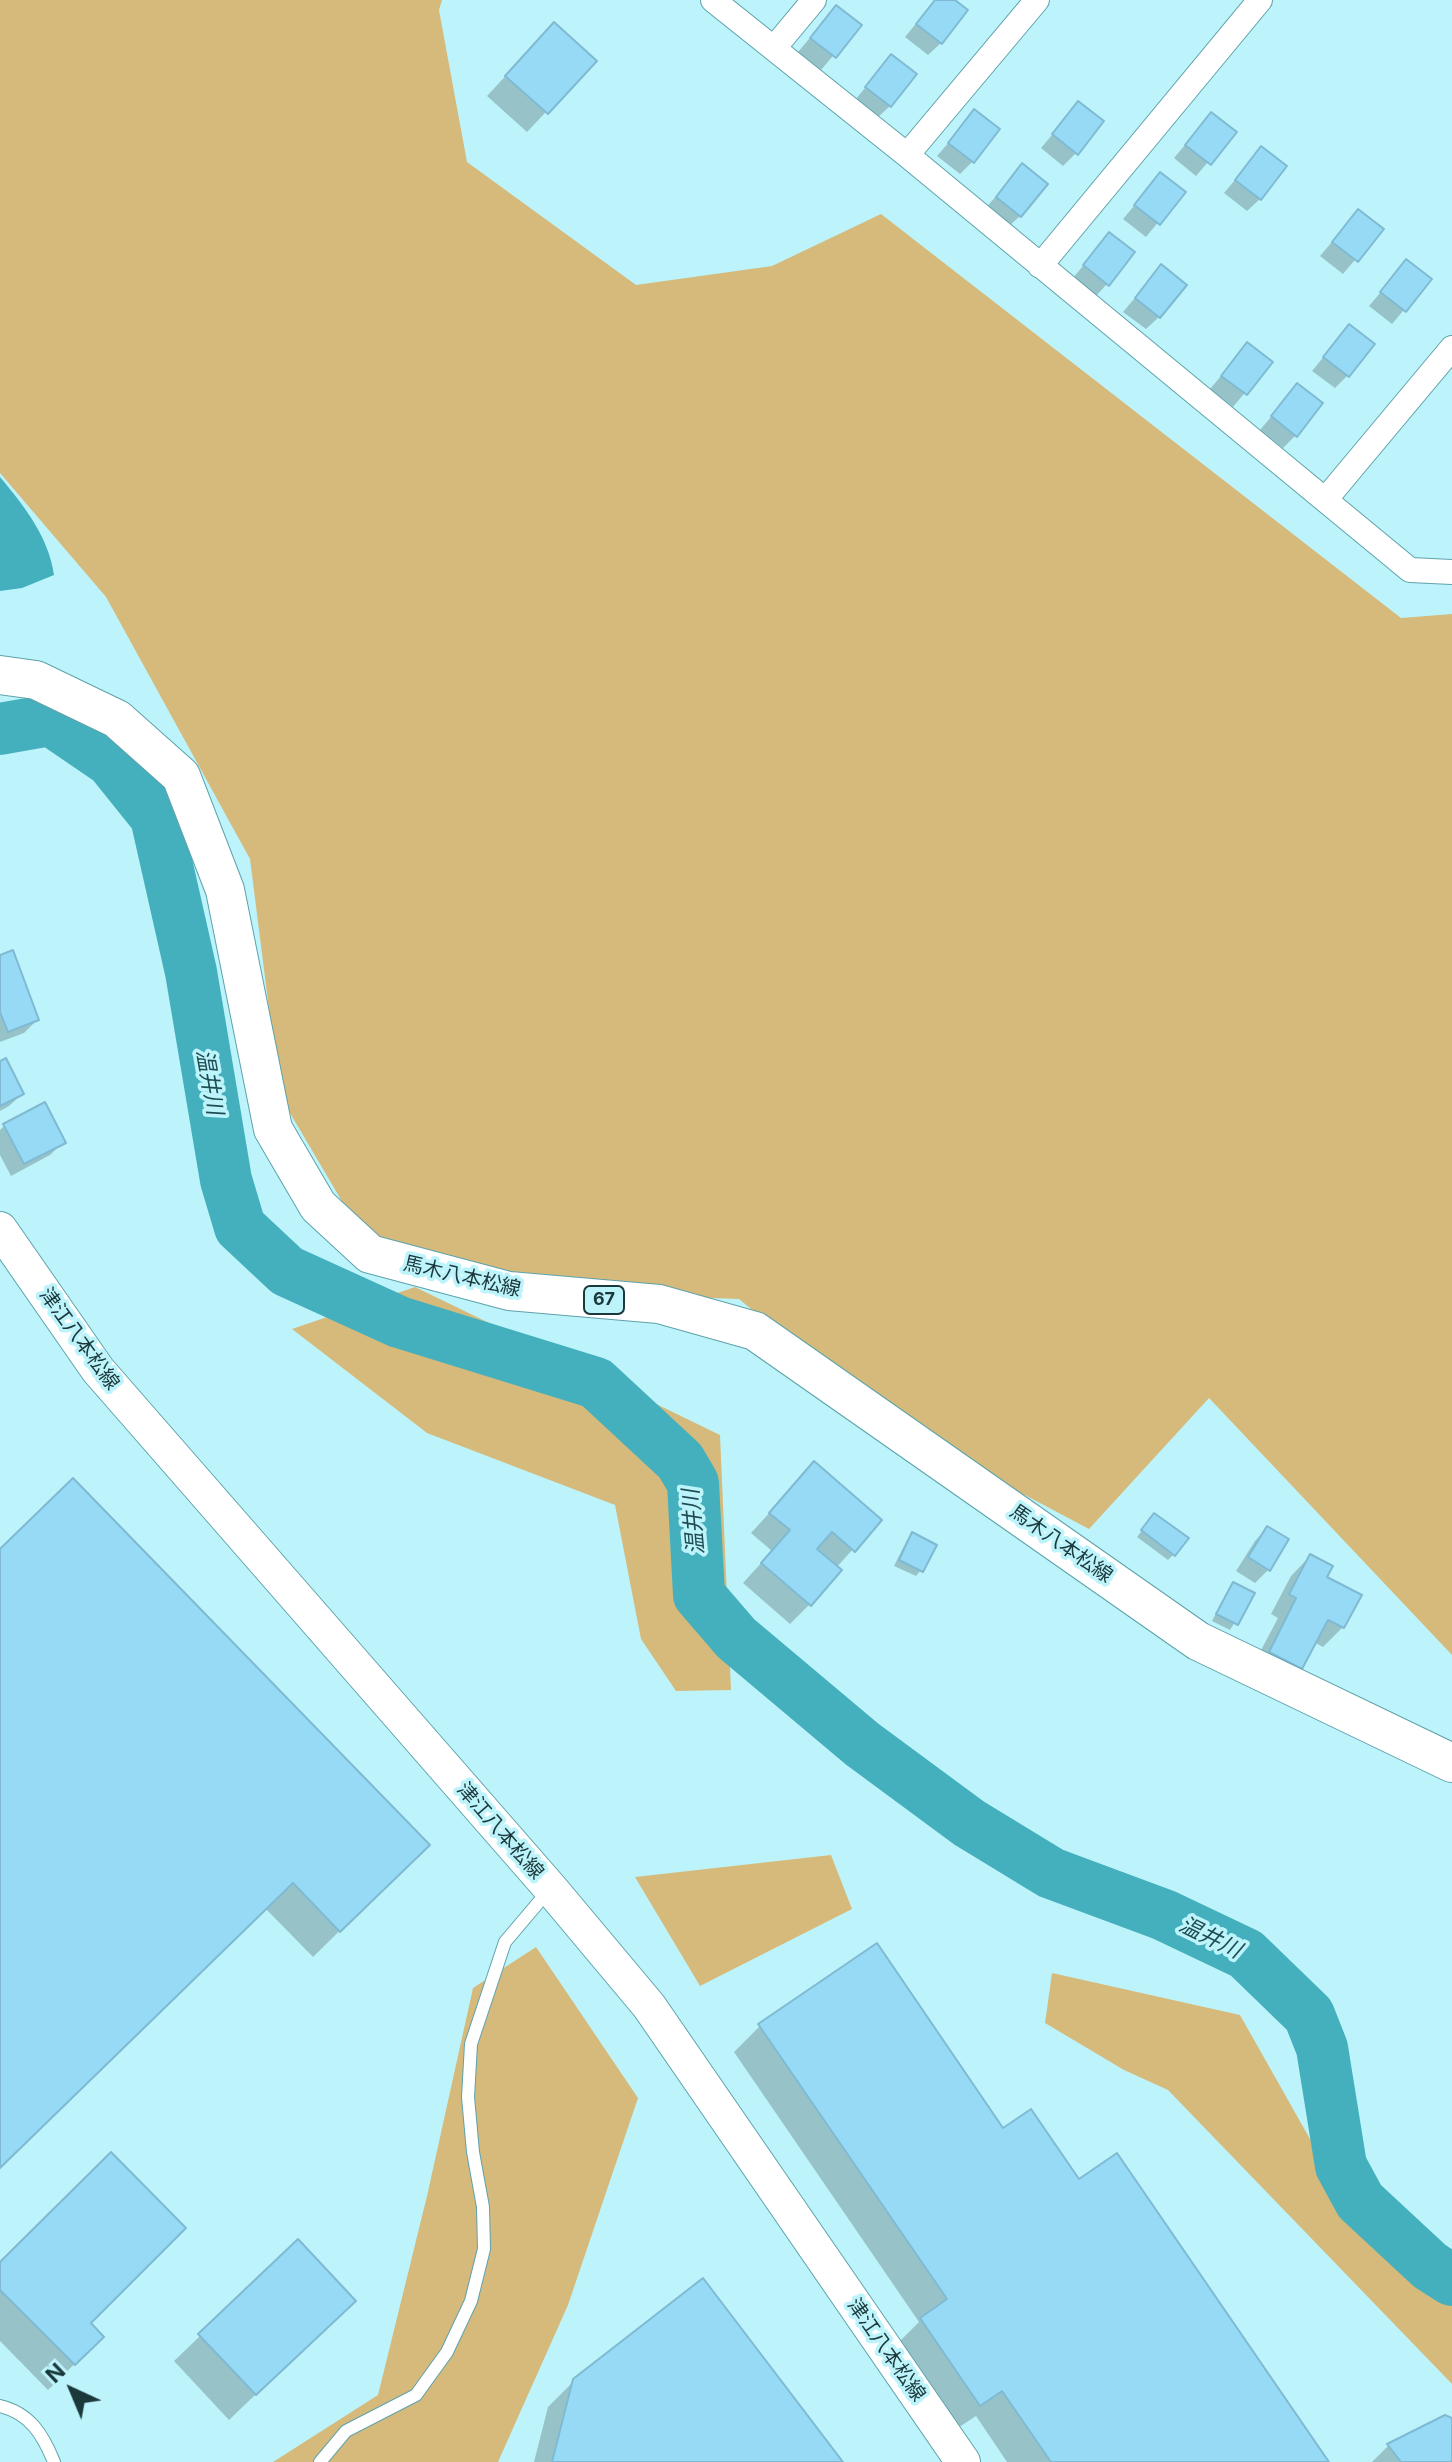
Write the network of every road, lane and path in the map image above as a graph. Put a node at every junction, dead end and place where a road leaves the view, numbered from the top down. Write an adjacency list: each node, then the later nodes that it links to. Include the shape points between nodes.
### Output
1 (713, 0): 5 (street)
2 (814, 0): 5 (street)
3 (1037, 0): 6 (street)
4 (1260, 0): 7 (street)
5 (774, 48): 6 (street)
6 (907, 155): 7 (street)
7 (1040, 266): 9 (street)
8 (1452, 348): 9 (street)
9 (1325, 500): 10 (street, via 1410,570)
10 (1452, 572)
11 (0, 675): 13 (main road, 馬木八本松線 / 67, via 36,680 117,719 181,776 225,890 273,1129 318,1206 370,1254 509,1291 659,1304 755,1331 1198,1641)
12 (0, 1229): 14 (main road, 津江八本松線, via 98,1370)
13 (1452, 1763)
14 (551, 1889): 17 (lane, via 505,1942 471,2044 468,2097 484,2249 471,2301 447,2352 416,2395 346,2431); 18 (main road, 津江八本松線, via 649,2006)
15 (0, 2406): 16 (lane, via 29,2419)
16 (54, 2462)
17 (320, 2462)
18 (963, 2462)

